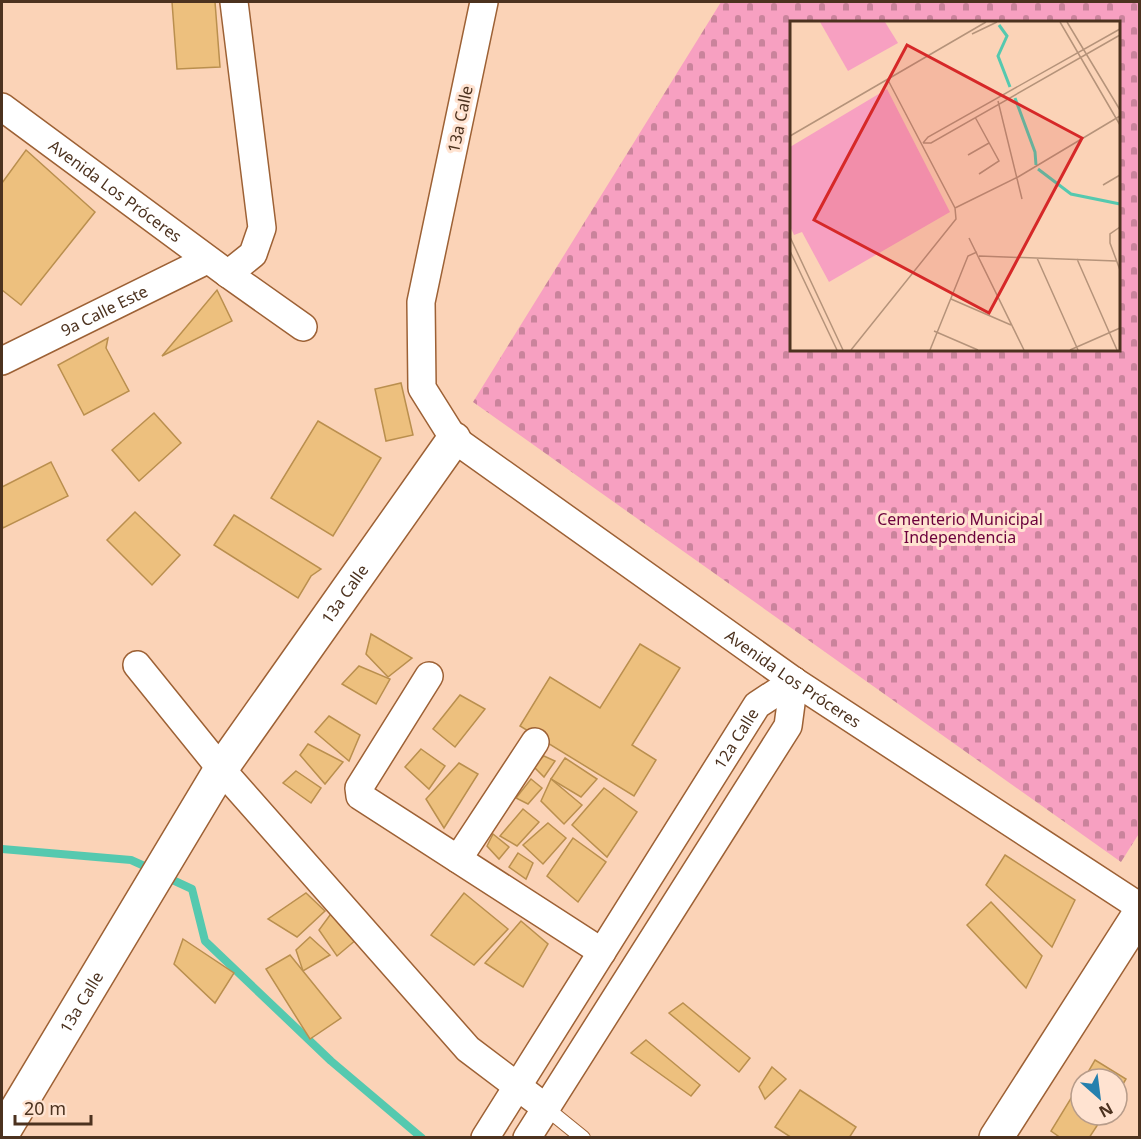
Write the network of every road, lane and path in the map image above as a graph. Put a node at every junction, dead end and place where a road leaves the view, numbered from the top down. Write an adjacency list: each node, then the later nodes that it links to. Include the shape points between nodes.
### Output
1 (234, 2): 4 (street, 9a Calle Este, via 262,228 253,254)
2 (484, 2): 7 (street, 13a Calle, via 421,302 422,388)
3 (2, 107): 4 (street, Avenida Los Próceres)
4 (218, 267): 5 (street, Avenida Los Próceres); 6 (street, 9a Calle Este)
5 (303, 327)
6 (2, 361)
7 (454, 438): 10 (street, Avenida Los Próceres); 12 (street, 13a Calle)
8 (138, 665): 12 (street)
9 (429, 676): 13 (street, via 359,788 360,796)
10 (794, 681): 14 (street, Avenida Los Próceres); 16 (street, 12a Calle, via 757,705); 18 (street, via 788,726)
11 (535, 742): 13 (street)
12 (221, 770): 17 (street, via 468,1049); 19 (street, 13a Calle)
13 (458, 859): 16 (street)
14 (1140, 907)
15 (1140, 913): 23 (street)
16 (602, 952): 17 (street, 12a Calle)
17 (516, 1088): 18 (street); 20 (street, 12a Calle)
18 (546, 1108): 21 (street); 22 (lane)
19 (2, 1134)
20 (485, 1137)
21 (527, 1137)
22 (583, 1137)
23 (996, 1137)

